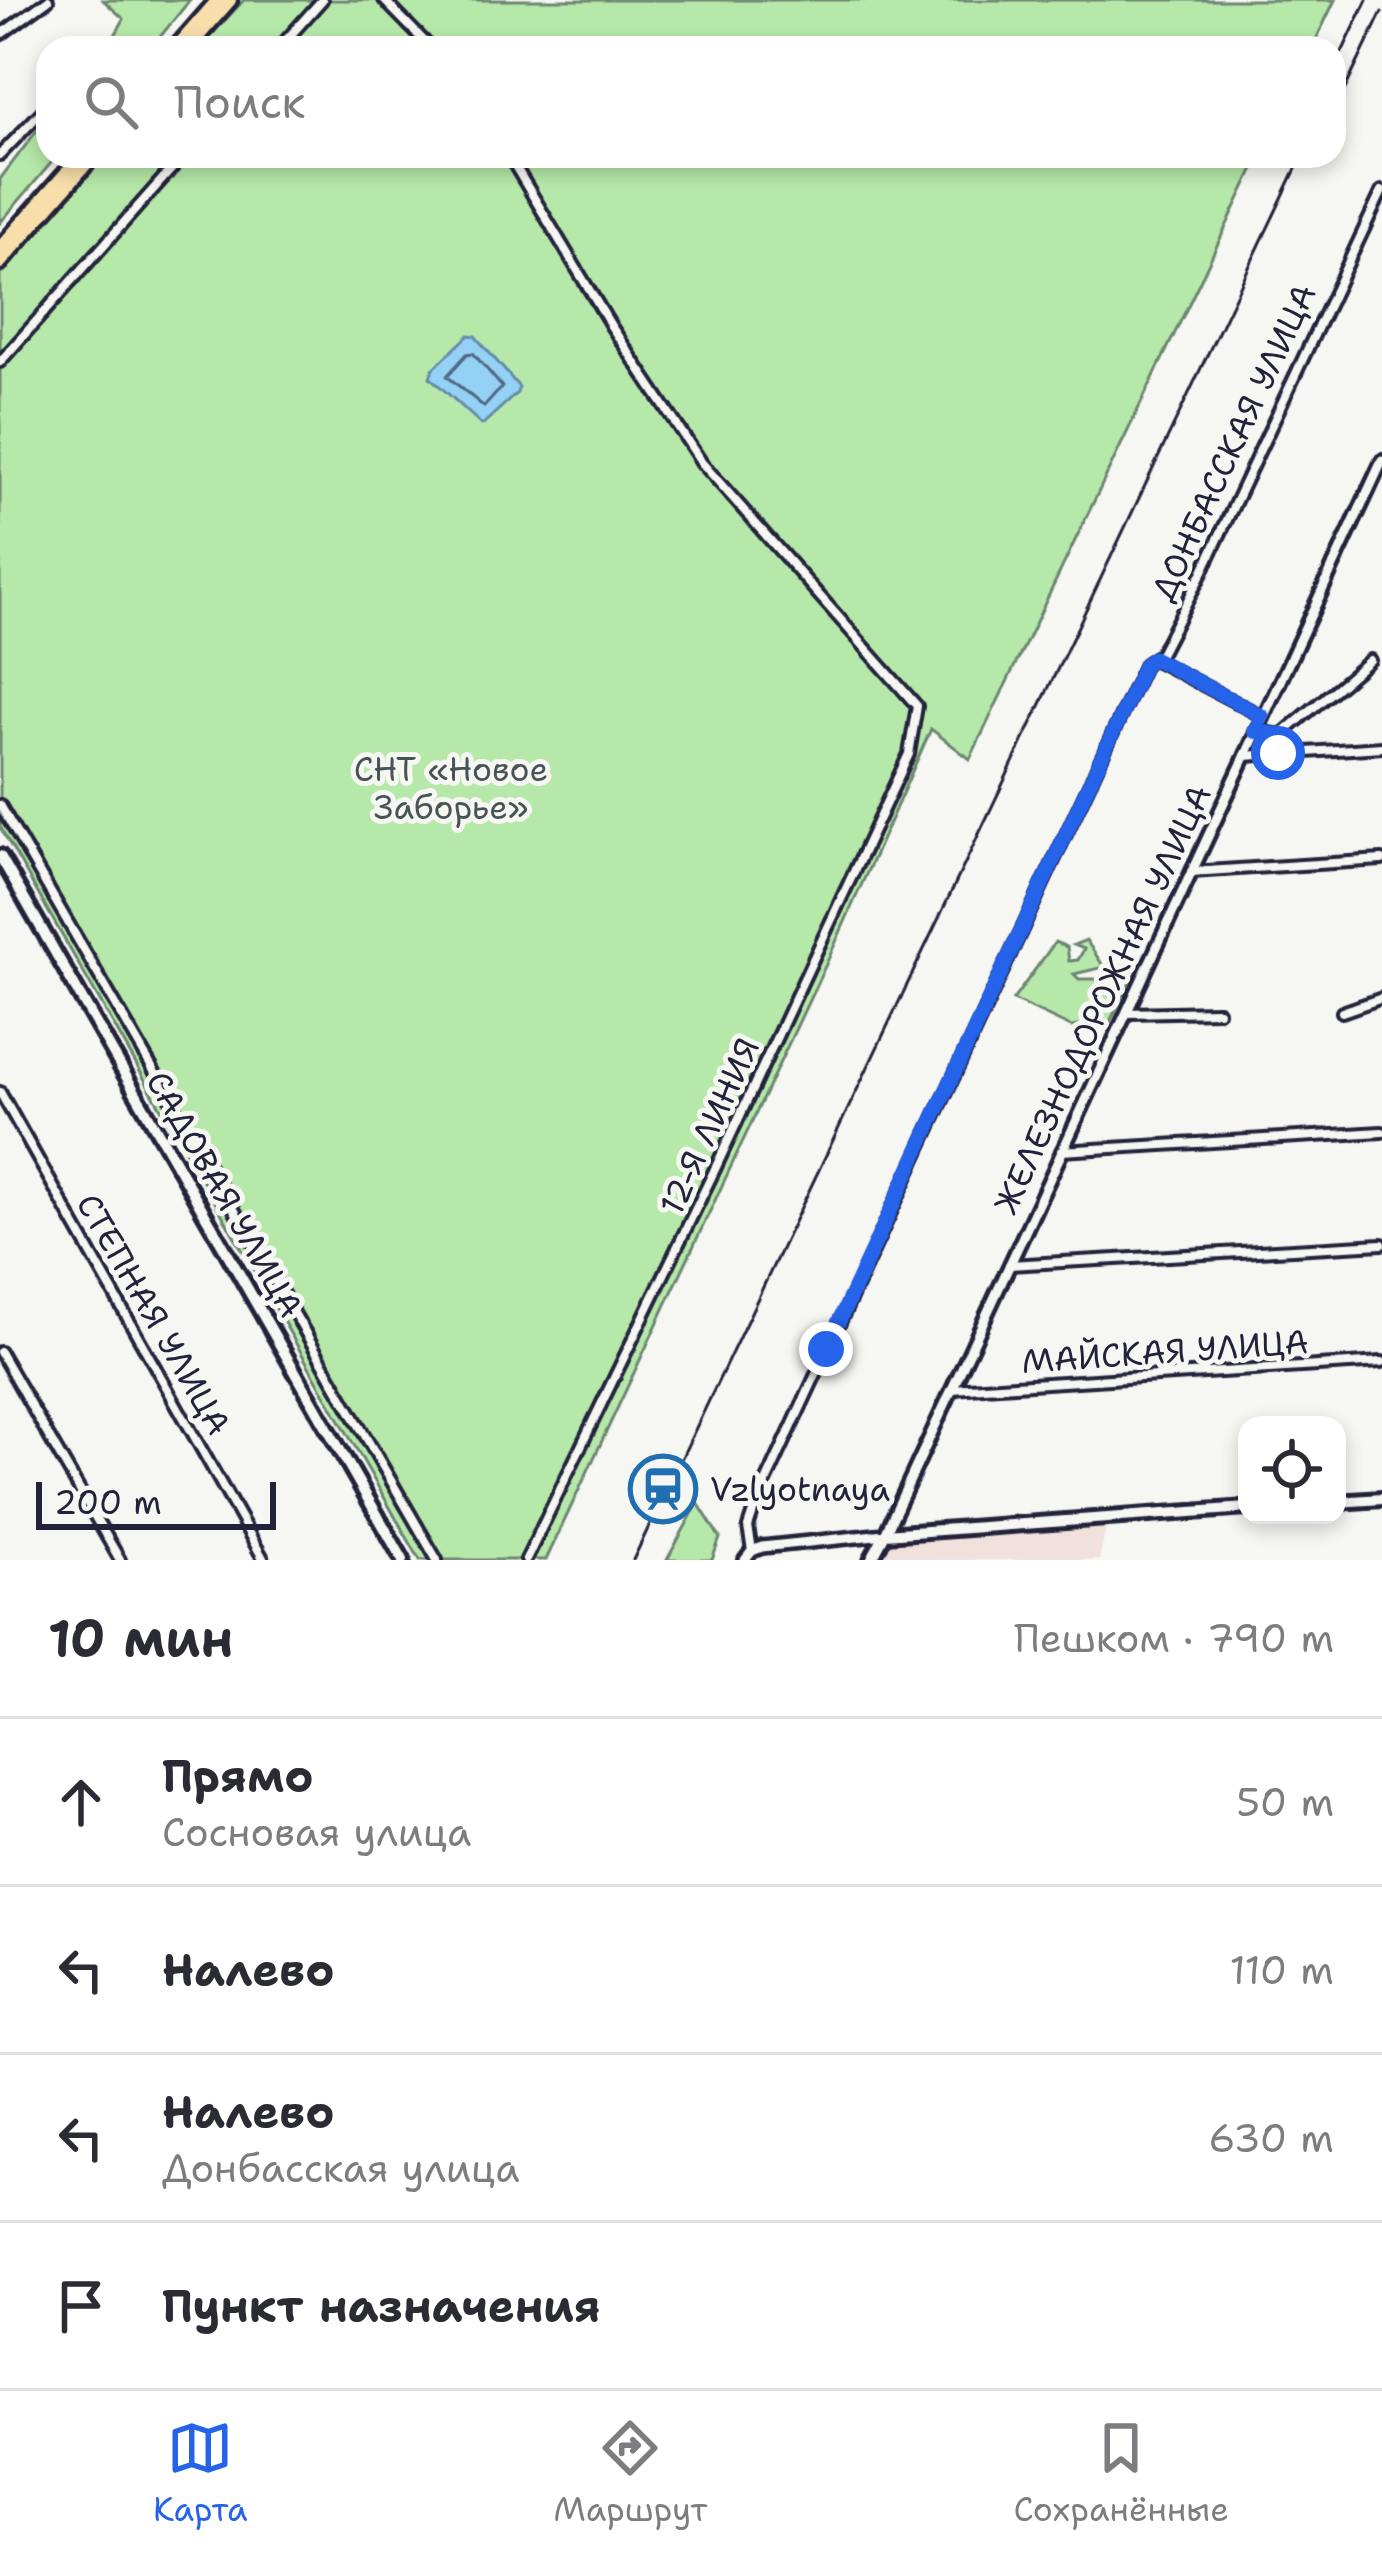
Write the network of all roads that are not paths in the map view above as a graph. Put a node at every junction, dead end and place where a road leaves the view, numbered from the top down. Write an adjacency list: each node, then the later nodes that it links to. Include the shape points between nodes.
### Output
1 (48, 0): 6 (street)
2 (218, 0): 7 (main road)
3 (230, 0): 8 (main road)
4 (322, 0): 9 (street)
5 (384, 0): 10 (street)
6 (0, 35)
7 (186, 36)
8 (198, 36)
9 (290, 36)
10 (418, 36)
11 (36, 118): 12 (street)
12 (0, 155)
13 (70, 168): 18 (main road)
14 (83, 168): 19 (main road)
15 (172, 168): 20 (street)
16 (516, 168): 55 (street, 12-Я ЛИНИЯ, via 702,463 917,706 900,775)
17 (1382, 191): 22 (street, ДОНБАССКАЯ УЛИЦА, via 1202,573)
18 (0, 248)
19 (0, 263)
20 (0, 362)
21 (1382, 461): 24 (street, ЖЕЛЕЗНОДОРОЖНАЯ УЛИЦА)
22 (1153, 658): 24 (street); 50 (street, ДОНБАССКАЯ УЛИЦА, via 773,1465 751,1518)
23 (1370, 660): 26 (street)
24 (1262, 716): 25 (street, ЖЕЛЕЗНОДОРОЖНАЯ УЛИЦА)
25 (1255, 731): 26 (street); 29 (street, ЖЕЛЕЗНОДОРОЖНАЯ УЛИЦА)
26 (1281, 735): 28 (street)
27 (1382, 747): 28 (street)
28 (1278, 753): 29 (street)
29 (1246, 756): 33 (street, ЖЕЛЕЗНОДОРОЖНАЯ УЛИЦА)
30 (0, 805): 54 (street)
31 (0, 856): 53 (main road, САДОВАЯ УЛИЦА)
32 (1382, 860): 33 (street)
33 (1190, 872): 37 (street, ЖЕЛЕЗНОДОРОЖНАЯ УЛИЦА)
34 (1382, 998): 36 (street)
35 (1218, 1011): 37 (street)
36 (1342, 1012)
37 (1125, 1013): 40 (street, ЖЕЛЕЗНОДОРОЖНАЯ УЛИЦА)
38 (0, 1092): 52 (street, СТЕПНАЯ УЛИЦА)
39 (1382, 1132): 40 (street)
40 (1060, 1151): 42 (street, ЖЕЛЕЗНОДОРОЖНАЯ УЛИЦА)
41 (1382, 1244): 42 (street)
42 (1007, 1265): 45 (street, ЖЕЛЕЗНОДОРОЖНАЯ УЛИЦА)
43 (0, 1352): 51 (street)
44 (1382, 1362): 45 (street, МАЙСКАЯ УЛИЦА)
45 (950, 1389): 49 (street, ЖЕЛЕЗНОДОРОЖНАЯ УЛИЦА)
46 (1382, 1499): 47 (main road)
47 (1346, 1501)
48 (1238, 1509): 49 (main road)
49 (885, 1534): 50 (street, via 773,1545); 56 (main road, ЖЕЛЕЗНОДОРОЖНАЯ УЛИЦА)
50 (748, 1556)
51 (120, 1560)
52 (264, 1560)
53 (403, 1560)
54 (437, 1560)
55 (526, 1560)
56 (871, 1560)

